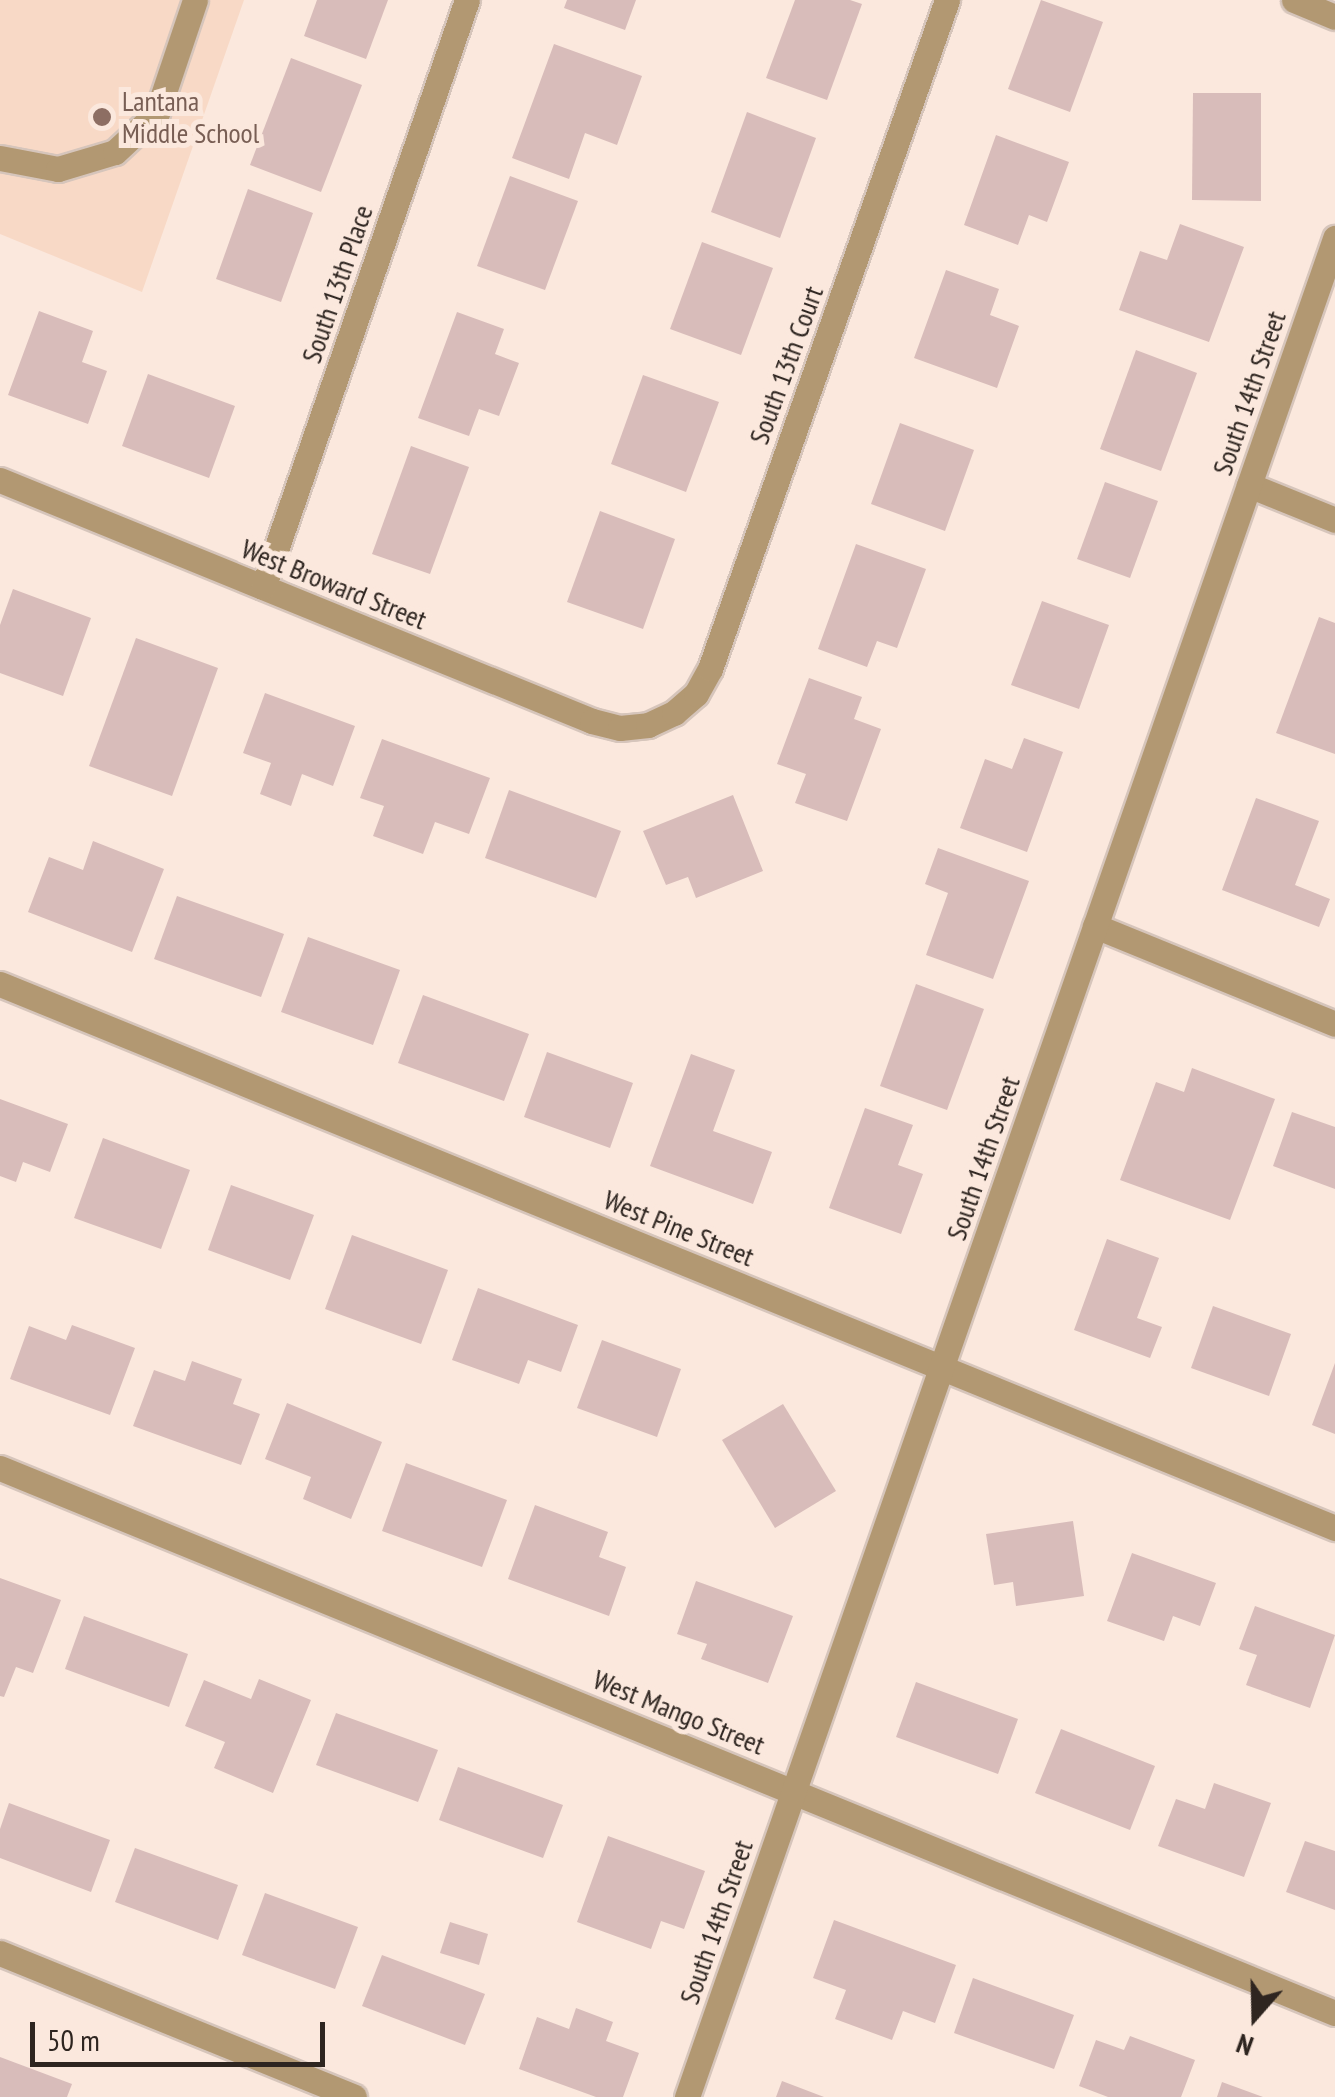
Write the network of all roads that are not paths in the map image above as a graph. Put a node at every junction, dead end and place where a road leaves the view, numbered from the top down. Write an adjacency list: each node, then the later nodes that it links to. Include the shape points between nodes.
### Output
1 (195, 0): 6 (street, via 157,113 115,152 58,169)
2 (467, 0): 11 (street, South 13th Place)
3 (947, 0): 12 (street, South 13th Court, via 710,670 674,714)
4 (1294, 0): 5 (street)
5 (1335, 17)
6 (0, 158)
7 (1335, 238): 9 (street, South 14th Street)
8 (0, 480): 11 (street, West Broward Street)
9 (1249, 485): 10 (street); 13 (street, South 14th Street)
10 (1335, 520)
11 (263, 588): 12 (street, West Broward Street, via 592,721)
12 (648, 725)
13 (1096, 926): 15 (street); 16 (street, South 14th Street)
14 (0, 984): 16 (street, West Pine Street)
15 (1335, 1024)
16 (942, 1368): 18 (street, West Pine Street); 19 (street, South 14th Street)
17 (0, 1468): 19 (street, West Mango Street)
18 (1335, 1528)
19 (794, 1791): 21 (street, West Mango Street); 23 (street, South 14th Street)
20 (0, 1953): 22 (street)
21 (1335, 2012)
22 (354, 2097)
23 (688, 2097)

